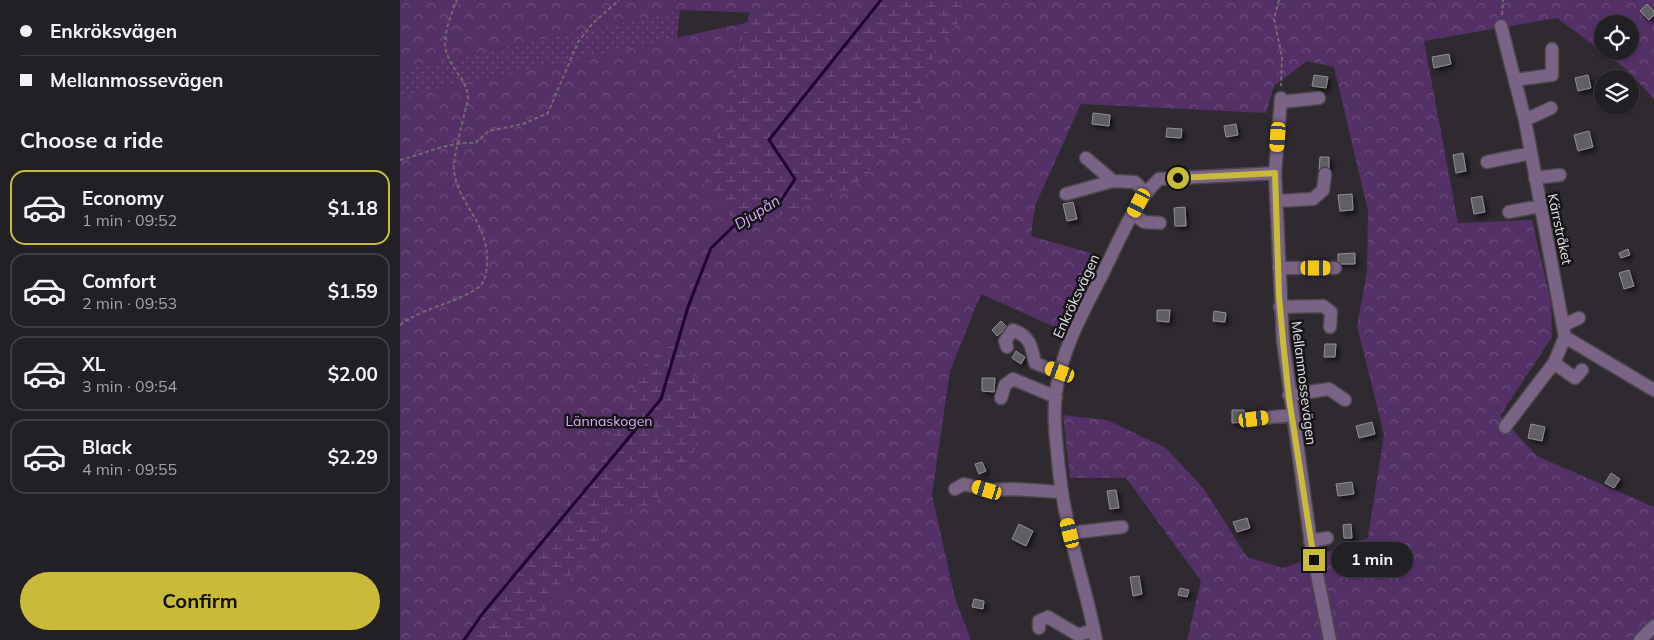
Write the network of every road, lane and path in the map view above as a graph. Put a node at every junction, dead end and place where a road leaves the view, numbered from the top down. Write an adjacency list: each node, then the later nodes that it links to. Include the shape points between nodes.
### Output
1 (457, 0): 12 (path, via 446,35 446,53 468,88)
2 (619, 0): 12 (path, via 592,24 578,42 548,113 523,124 489,131 475,143)
3 (1279, 0): 9 (path, via 1274,19 1282,57)
4 (1503, 0): 5 (path)
5 (1500, 26): 7 (street, Kärrstråket)
6 (1552, 49): 7 (street, via 1552,75)
7 (1515, 80): 11 (street, Kärrstråket)
8 (1319, 98): 9 (street)
9 (1281, 100): 17 (street, Mellanmossevägen)
10 (1551, 108): 11 (street)
11 (1525, 120): 13 (street, Kärrstråket)
12 (459, 142): 15 (path); 33 (path, via 453,169 485,237 486,276 480,286)
13 (1531, 153): 16 (street); 20 (street, Kärrstråket)
14 (1086, 158): 21 (street)
15 (400, 160)
16 (1486, 162)
17 (1275, 173): 22 (street, Enkröksvägen, via 1158,179); 24 (street, Mellanmossevägen)
18 (1325, 174): 24 (street, via 1323,190 1313,199)
19 (1560, 174): 20 (street)
20 (1535, 178): 25 (street, Kärrstråket)
21 (1113, 181): 22 (street, via 1135,182); 23 (street)
22 (1145, 192): 27 (street, Enkröksvägen)
23 (1066, 194)
24 (1276, 201): 29 (street, Mellanmossevägen)
25 (1540, 206): 26 (street); 35 (street, Kärrstråket)
26 (1510, 212)
27 (1134, 214): 28 (street, via 1144,222); 39 (street, Enkröksvägen, via 1089,300)
28 (1160, 223)
29 (1279, 268): 30 (street); 31 (street, Mellanmossevägen)
30 (1335, 268)
31 (1280, 307): 34 (street, via 1324,306 1331,312); 41 (street, Mellanmossevägen)
32 (1579, 318): 35 (street)
33 (400, 325)
34 (1330, 327)
35 (1565, 331): 37 (street); 40 (street)
36 (1007, 346): 39 (street, via 1005,341 1013,330 1020,333 1030,342 1035,362)
37 (1554, 363): 38 (street, via 1575,378); 47 (street)
38 (1582, 370)
39 (1060, 372): 42 (street, Enkröksvägen)
40 (1654, 390)
41 (1289, 395): 44 (street, via 1329,389); 45 (street, Mellanmossevägen)
42 (1056, 397): 43 (street, via 1014,379 1005,385); 49 (street, Enkröksvägen, via 1054,421)
43 (1001, 398)
44 (1345, 400)
45 (1292, 415): 46 (street); 53 (street, Mellanmossevägen)
46 (1254, 419)
47 (1505, 427)
48 (955, 489): 49 (street, via 964,484 987,490)
49 (1062, 492): 51 (street, Enkröksvägen)
50 (1122, 527): 51 (street)
51 (1070, 533): 56 (street, Enkröksvägen)
52 (1327, 538): 53 (street)
53 (1310, 541): 57 (street, Mellanmossevägen)
54 (1654, 626): 58 (street)
55 (1038, 628): 56 (street, via 1039,621 1048,617 1078,635)
56 (1095, 635)
57 (1330, 640)
58 (1640, 640)

